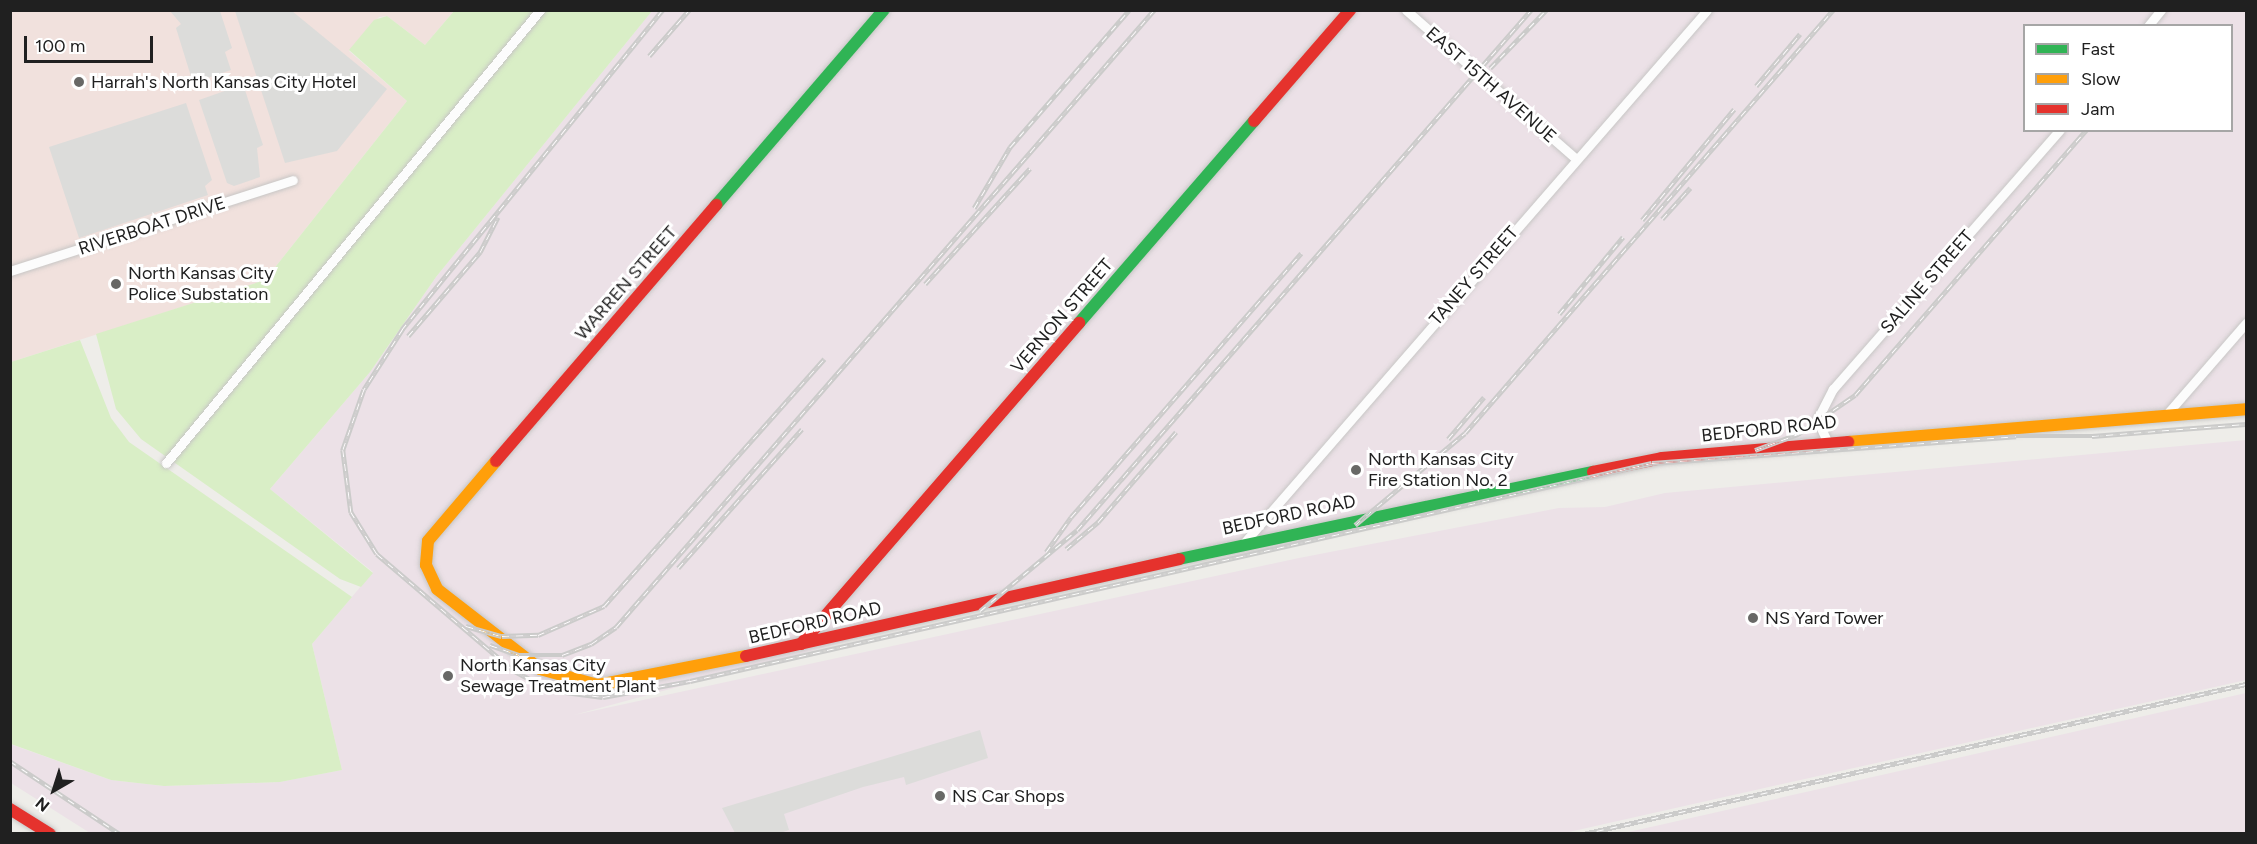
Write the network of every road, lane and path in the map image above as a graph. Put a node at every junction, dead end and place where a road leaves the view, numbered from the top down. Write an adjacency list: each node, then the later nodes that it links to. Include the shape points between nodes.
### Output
1 (540, 10): 16 (street)
2 (884, 10): 19 (main road, WARREN STREET, via 428,541 426,565 437,589 540,669)
3 (1350, 10): 18 (main road, VERNON STREET)
4 (1406, 10): 9 (street, EAST 15TH AVENUE)
5 (1707, 10): 9 (street, TANEY STREET)
6 (2161, 10): 7 (street)
7 (2150, 24)
8 (2058, 132): 15 (street, SALINE STREET, via 1833,389 1817,420)
9 (1576, 159): 17 (street, TANEY STREET)
10 (293, 180): 11 (street, RIVERBOAT DRIVE)
11 (10, 271)
12 (2247, 323): 14 (street)
13 (2247, 409): 14 (main road, BEDFORD ROAD)
14 (2166, 415): 15 (main road, BEDFORD ROAD)
15 (1827, 441): 17 (main road, BEDFORD ROAD, via 1608,467)
16 (166, 463)
17 (1243, 544): 18 (main road, BEDFORD ROAD)
18 (801, 644): 19 (main road, BEDFORD ROAD)
19 (598, 685)
20 (10, 809): 21 (main road)
21 (50, 834)

